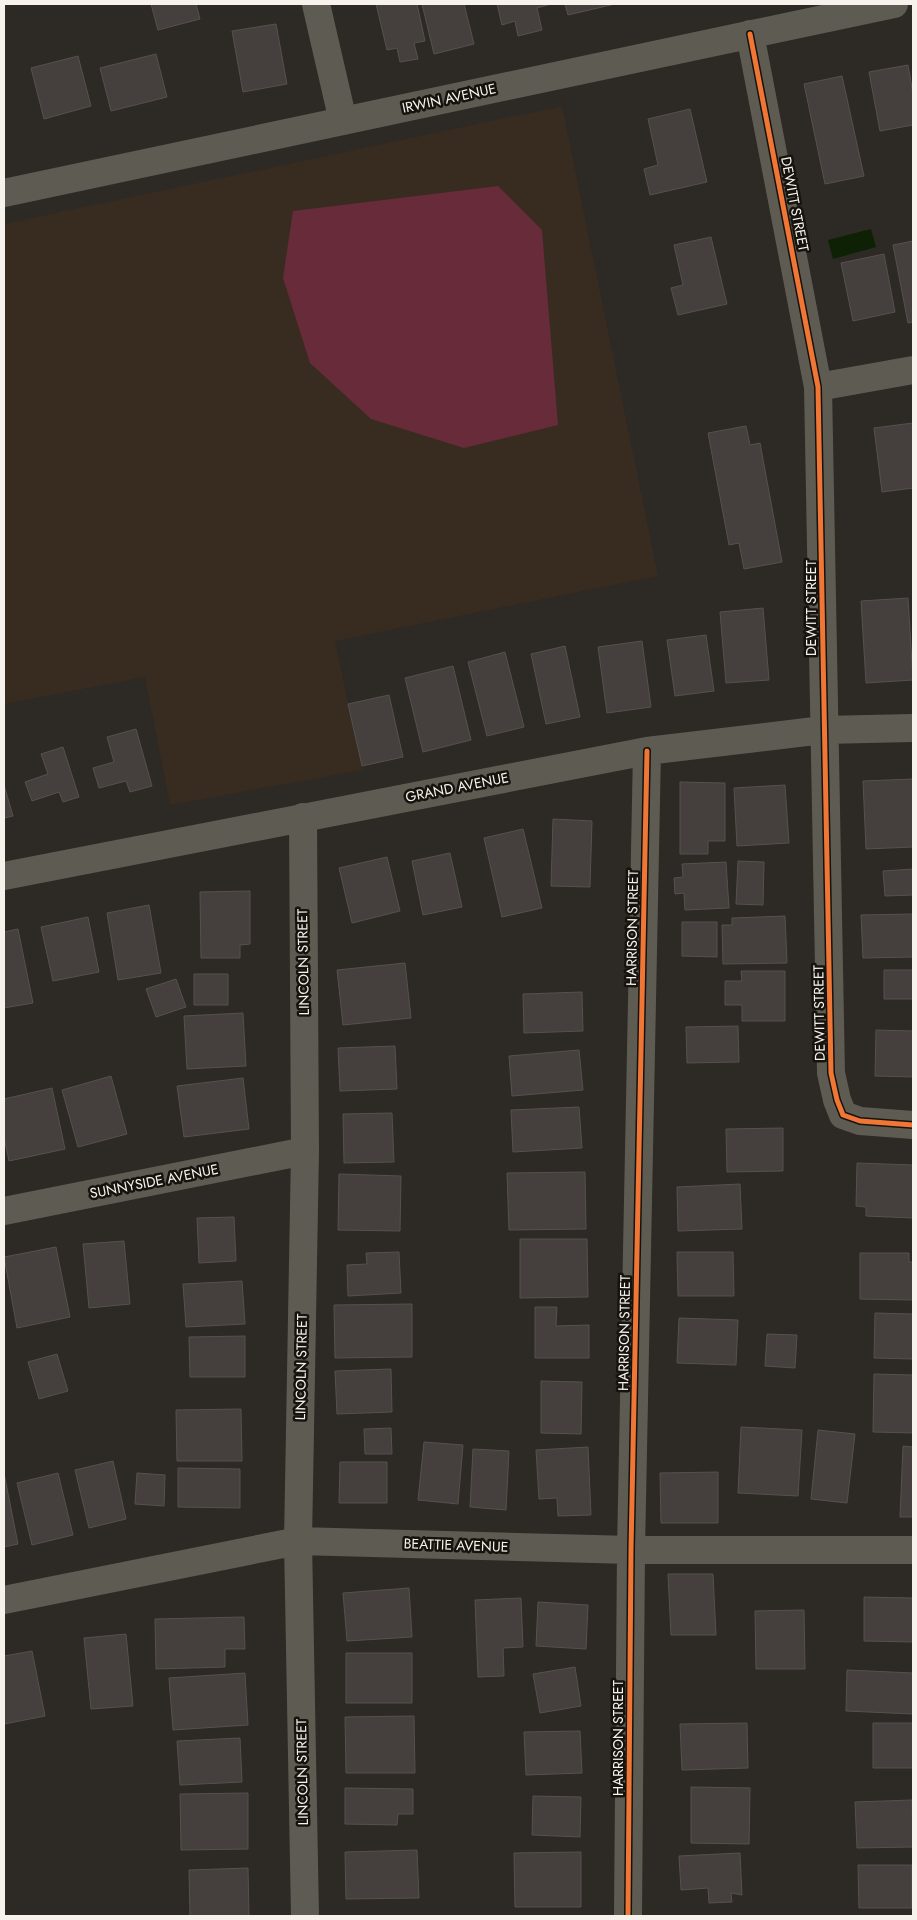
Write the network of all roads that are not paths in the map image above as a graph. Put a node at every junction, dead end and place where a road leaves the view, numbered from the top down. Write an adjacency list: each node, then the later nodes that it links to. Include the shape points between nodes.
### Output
1 (316, 4): 4 (street)
2 (894, 4): 3 (street, IRWIN AVENUE)
3 (750, 34): 4 (street, IRWIN AVENUE); 7 (street, DEWITT STREET)
4 (343, 121): 5 (street, IRWIN AVENUE)
5 (4, 193)
6 (913, 370): 7 (street)
7 (818, 387): 9 (street, DEWITT STREET)
8 (913, 728): 9 (street, GRAND AVENUE)
9 (823, 730): 10 (street, GRAND AVENUE); 13 (street, DEWITT STREET, via 832,1073 836,1100 843,1115 860,1121)
10 (647, 751): 11 (street, GRAND AVENUE); 17 (street, HARRISON STREET)
11 (303, 817): 12 (street, GRAND AVENUE); 14 (street, LINCOLN STREET)
12 (4, 876)
13 (913, 1125)
14 (305, 1151): 15 (street, SUNNYSIDE AVENUE); 16 (street, LINCOLN STREET)
15 (4, 1211)
16 (298, 1541): 17 (street, BEATTIE AVENUE); 19 (street, BEATTIE AVENUE); 20 (street, LINCOLN STREET)
17 (631, 1550): 18 (street, BEATTIE AVENUE); 21 (street, HARRISON STREET)
18 (913, 1550)
19 (4, 1600)
20 (305, 1916)
21 (628, 1916)

